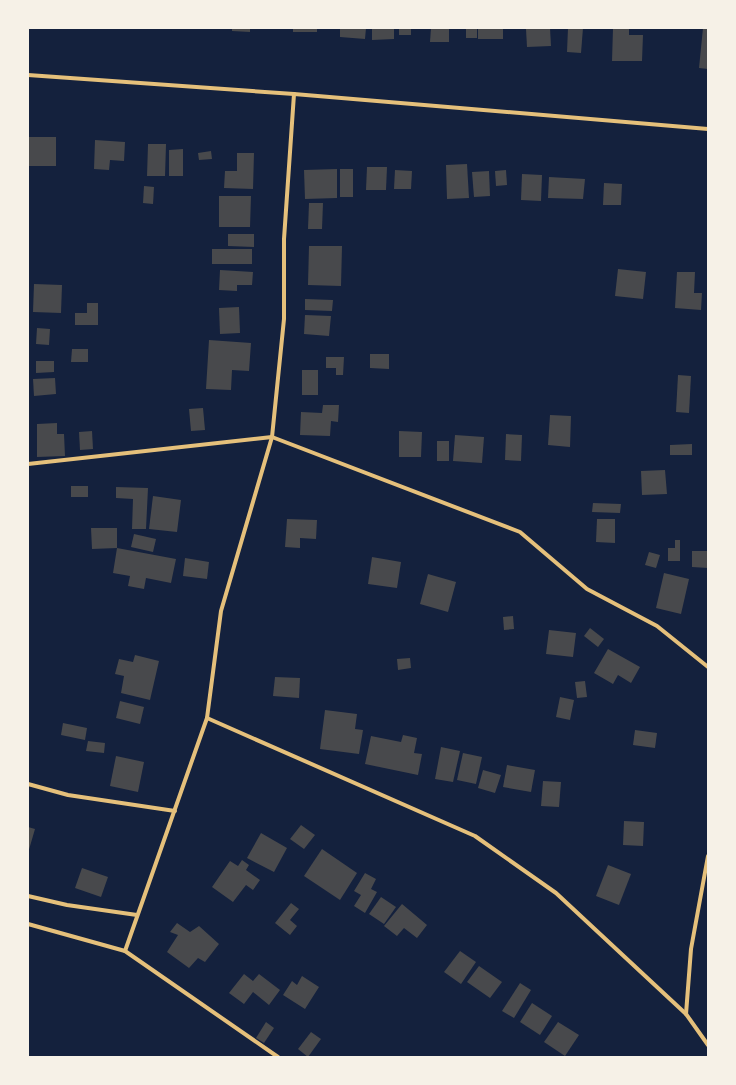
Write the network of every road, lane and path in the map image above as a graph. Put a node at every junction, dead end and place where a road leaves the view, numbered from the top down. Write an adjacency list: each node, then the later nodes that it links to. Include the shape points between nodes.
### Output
1 (28, 75): 2 (street)
2 (294, 94): 3 (street); 4 (street, via 284,239 284,319)
3 (708, 129)
4 (272, 438): 5 (street); 6 (street, via 520,532 587,589 658,626); 7 (street, via 221,611)
5 (28, 464)
6 (708, 667)
7 (207, 718): 9 (street); 15 (street, via 475,836 556,893)
8 (28, 784): 9 (street, via 68,795)
9 (175, 811): 12 (street)
10 (708, 856): 15 (street, via 691,949)
11 (28, 896): 12 (street, via 67,905)
12 (137, 915): 14 (street)
13 (28, 924): 14 (street)
14 (125, 951): 17 (street)
15 (686, 1014): 16 (street)
16 (708, 1045)
17 (278, 1057)

